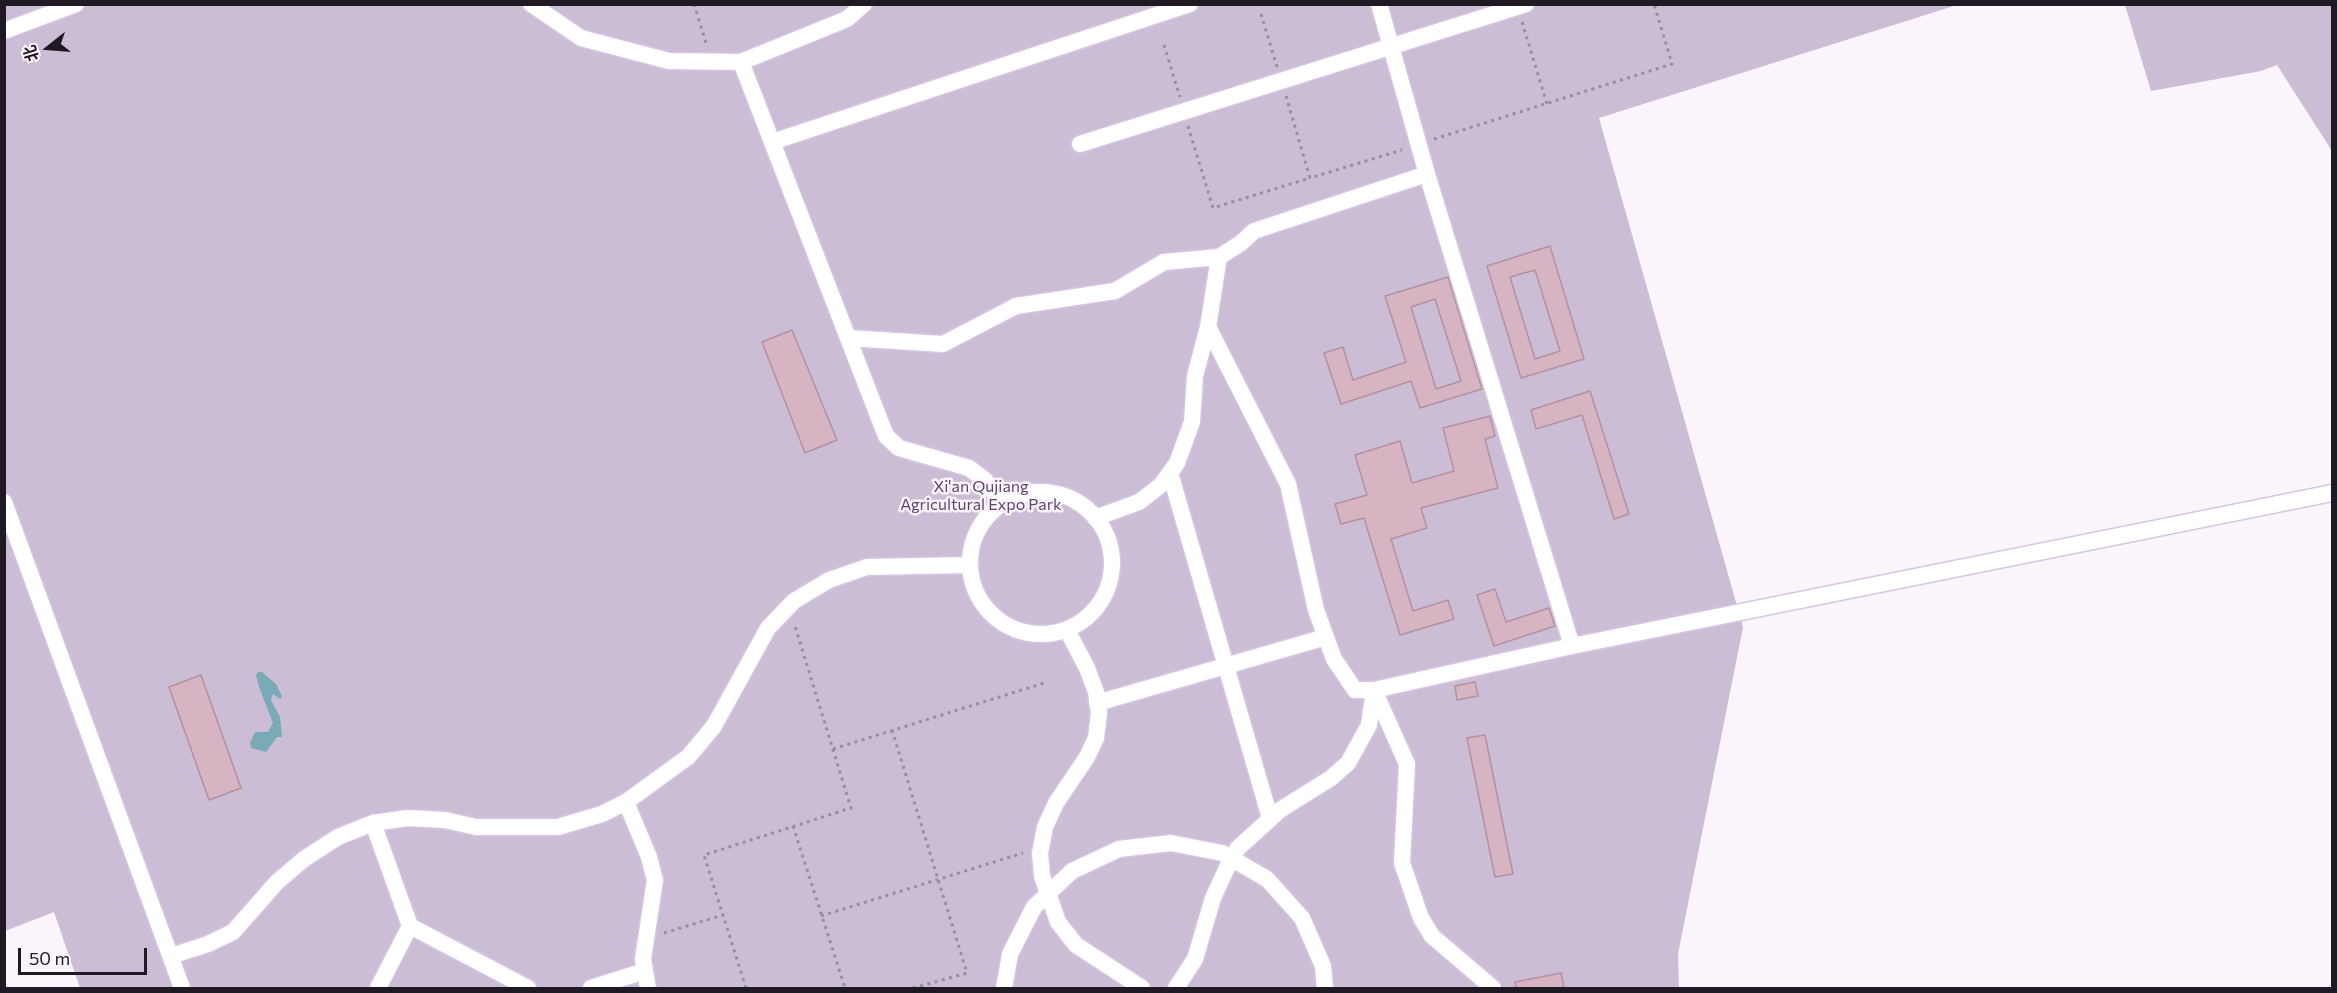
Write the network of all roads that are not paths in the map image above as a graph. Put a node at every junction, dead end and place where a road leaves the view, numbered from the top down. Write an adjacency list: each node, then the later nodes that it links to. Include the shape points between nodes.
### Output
1 (76, 4): 7 (street)
2 (531, 4): 9 (street, via 581,38 669,61)
3 (864, 4): 9 (street, via 847,19)
4 (1190, 4): 10 (street)
5 (1379, 4): 8 (street)
6 (1522, 6): 8 (street)
7 (4, 31)
8 (1392, 47): 11 (street); 12 (street)
9 (741, 62): 10 (street)
10 (772, 142): 15 (street)
11 (1080, 144)
12 (1427, 174): 13 (street, via 1254,231); 24 (street)
13 (1219, 257): 14 (street); 15 (street, via 1164,262 1115,291 1016,306 943,344)
14 (1208, 327): 16 (street, via 1195,376 1192,422); 23 (street, via 1288,484 1316,610)
15 (848, 338): 19 (street, via 886,436 899,448 969,468 985,480 996,495)
16 (1170, 473): 20 (street, via 1139,502); 25 (street)
17 (2332, 493): 24 (street)
18 (4, 502): 34 (street)
19 (998, 506): 20 (street, via 1018,495 1042,492 1066,496); 21 (street, via 982,522 972,543)
20 (1095, 518): 22 (street, via 1112,551 1112,575 1104,598 1088,617)
21 (970, 565): 22 (street, via 974,588 985,608 1002,623 1022,633 1045,635); 28 (street, via 867,567 829,580 789,606 768,628 714,726 688,757)
22 (1067, 630): 27 (street, via 1087,668)
23 (1326, 637): 25 (street); 26 (street, via 1334,659 1355,690)
24 (1572, 646): 26 (street)
25 (1226, 666): 27 (street); 29 (street)
26 (1374, 690): 29 (street, via 1369,725 1348,763); 45 (street, via 1407,764 1402,862 1421,918 1432,936)
27 (1097, 703): 32 (street, via 1096,738 1046,827 1042,876)
28 (626, 802): 30 (street, via 558,827 476,827 446,820 407,818); 35 (street, via 650,857 655,880 645,939)
29 (1270, 818): 31 (street)
30 (373, 823): 33 (street); 34 (street, via 338,837 304,859 277,882 233,932)
31 (1231, 859): 32 (street, via 1171,843 1119,849 1072,872); 43 (street, via 1214,898 1196,959); 44 (street, via 1267,879 1302,918 1323,966)
32 (1047, 895): 41 (street, via 1034,908 1010,954); 42 (street, via 1058,922 1076,945)
33 (410, 926): 37 (street); 38 (street)
34 (171, 956): 36 (street)
35 (645, 971): 39 (street); 40 (street)
36 (182, 988)
37 (378, 988)
38 (528, 988)
39 (591, 988)
40 (648, 988)
41 (1004, 988)
42 (1142, 988)
43 (1176, 988)
44 (1324, 988)
45 (1493, 988)

